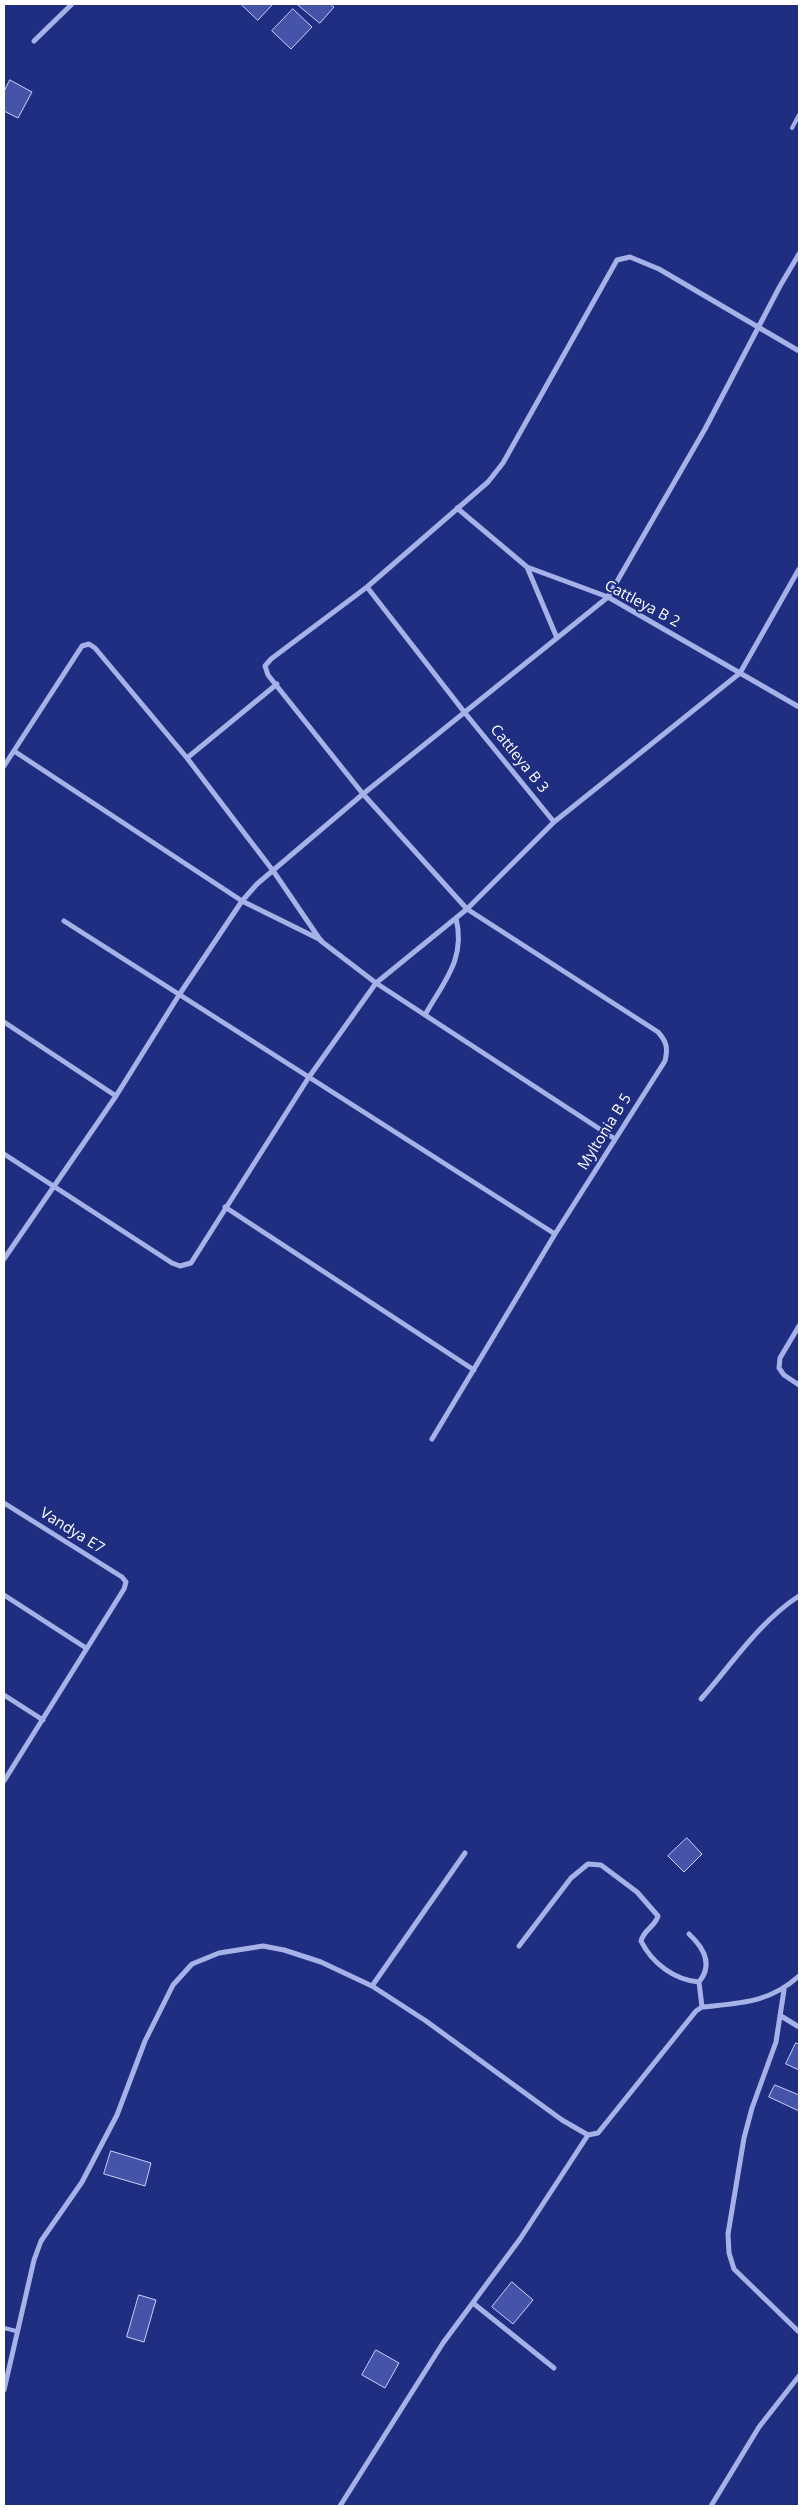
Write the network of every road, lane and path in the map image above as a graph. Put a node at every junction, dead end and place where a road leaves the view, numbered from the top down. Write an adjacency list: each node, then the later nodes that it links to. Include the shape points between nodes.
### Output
1 (72, 4): 2 (street)
2 (34, 41)
3 (799, 115): 4 (lane)
4 (792, 128)
5 (799, 254): 6 (street)
6 (758, 327): 7 (street); 8 (street, via 659,268 630,257 617,260 503,463 488,482); 12 (street, via 705,429)
7 (799, 351)
8 (457, 508): 9 (street, Cattleya B 2); 11 (street)
9 (527, 567): 12 (street, Cattleya B 2); 13 (street, Cattleya B 2)
10 (799, 569): 14 (street)
11 (367, 587): 15 (street, via 271,659 265,666); 17 (street, Cattleya B 3)
12 (608, 597): 13 (street); 14 (street, Cattleya B 2)
13 (557, 638): 17 (street)
14 (740, 673): 16 (street, Cattleya B 2); 22 (street)
15 (277, 684): 19 (street); 21 (street)
16 (799, 707)
17 (465, 713): 21 (street); 22 (street, Cattleya B 3)
18 (14, 751): 19 (street, via 82,646 89,644); 20 (street); 24 (street)
19 (187, 758): 23 (street)
20 (4, 766)
21 (363, 794): 23 (street); 25 (street)
22 (554, 822): 25 (street)
23 (274, 872): 24 (street, via 257,884); 28 (street)
24 (242, 901): 28 (street); 30 (street)
25 (467, 909): 26 (street); 35 (street, Myltonia B 5, via 658,1032 666,1041 665,1061)
26 (456, 918): 29 (street); 31 (street, via 460,936 455,963)
27 (64, 921): 30 (street)
28 (321, 940): 29 (street)
29 (376, 982): 31 (street); 33 (street)
30 (179, 995): 33 (street); 34 (street)
31 (425, 1015): 35 (street)
32 (4, 1022): 34 (street)
33 (309, 1078): 38 (street); 39 (street)
34 (116, 1096): 37 (street)
35 (615, 1139): 39 (street, Myltonia B 5)
36 (4, 1154): 37 (street)
37 (54, 1188): 38 (street, via 180,1266 191,1262); 40 (street)
38 (225, 1207): 42 (street)
39 (555, 1234): 42 (street, Myltonia B 5)
40 (4, 1259)
41 (799, 1326): 43 (street, via 780,1358 779,1368)
42 (474, 1370): 44 (street, Myltonia B 5)
43 (799, 1385)
44 (432, 1439)
45 (4, 1503): 48 (street, Vandya E7, via 126,1582)
46 (4, 1595): 48 (street)
47 (799, 1596): 50 (street, via 761,1628)
48 (86, 1648): 51 (street)
49 (4, 1695): 51 (street)
50 (701, 1699)
51 (42, 1720): 52 (street)
52 (4, 1781)
53 (465, 1853): 58 (street)
54 (689, 1934): 57 (street, via 702,1946 706,1963)
55 (518, 1946): 57 (street, via 571,1878 588,1864 601,1865 637,1892 658,1916 656,1924 643,1933 641,1941 645,1950 674,1976)
56 (799, 1976): 59 (street)
57 (699, 1982): 60 (street)
58 (372, 1986): 63 (street); 66 (street, via 321,1962 263,1946 219,1953 192,1964 173,1985 157,2014 117,2115 82,2182 42,2241)
59 (784, 1990): 60 (street, via 759,2000); 61 (street)
60 (702, 2007): 63 (street, via 598,2133)
61 (781, 2016): 62 (street); 67 (street, via 776,2042 744,2138 728,2234 729,2253 734,2270)
62 (799, 2027)
63 (588, 2135): 64 (street, via 520,2239)
64 (473, 2303): 68 (street); 71 (street, via 443,2343)
65 (4, 2328): 66 (lane)
66 (16, 2331): 70 (street)
67 (799, 2332)
68 (554, 2368)
69 (799, 2376): 72 (street, via 759,2427)
70 (4, 2390)
71 (340, 2506)
72 (711, 2506)

